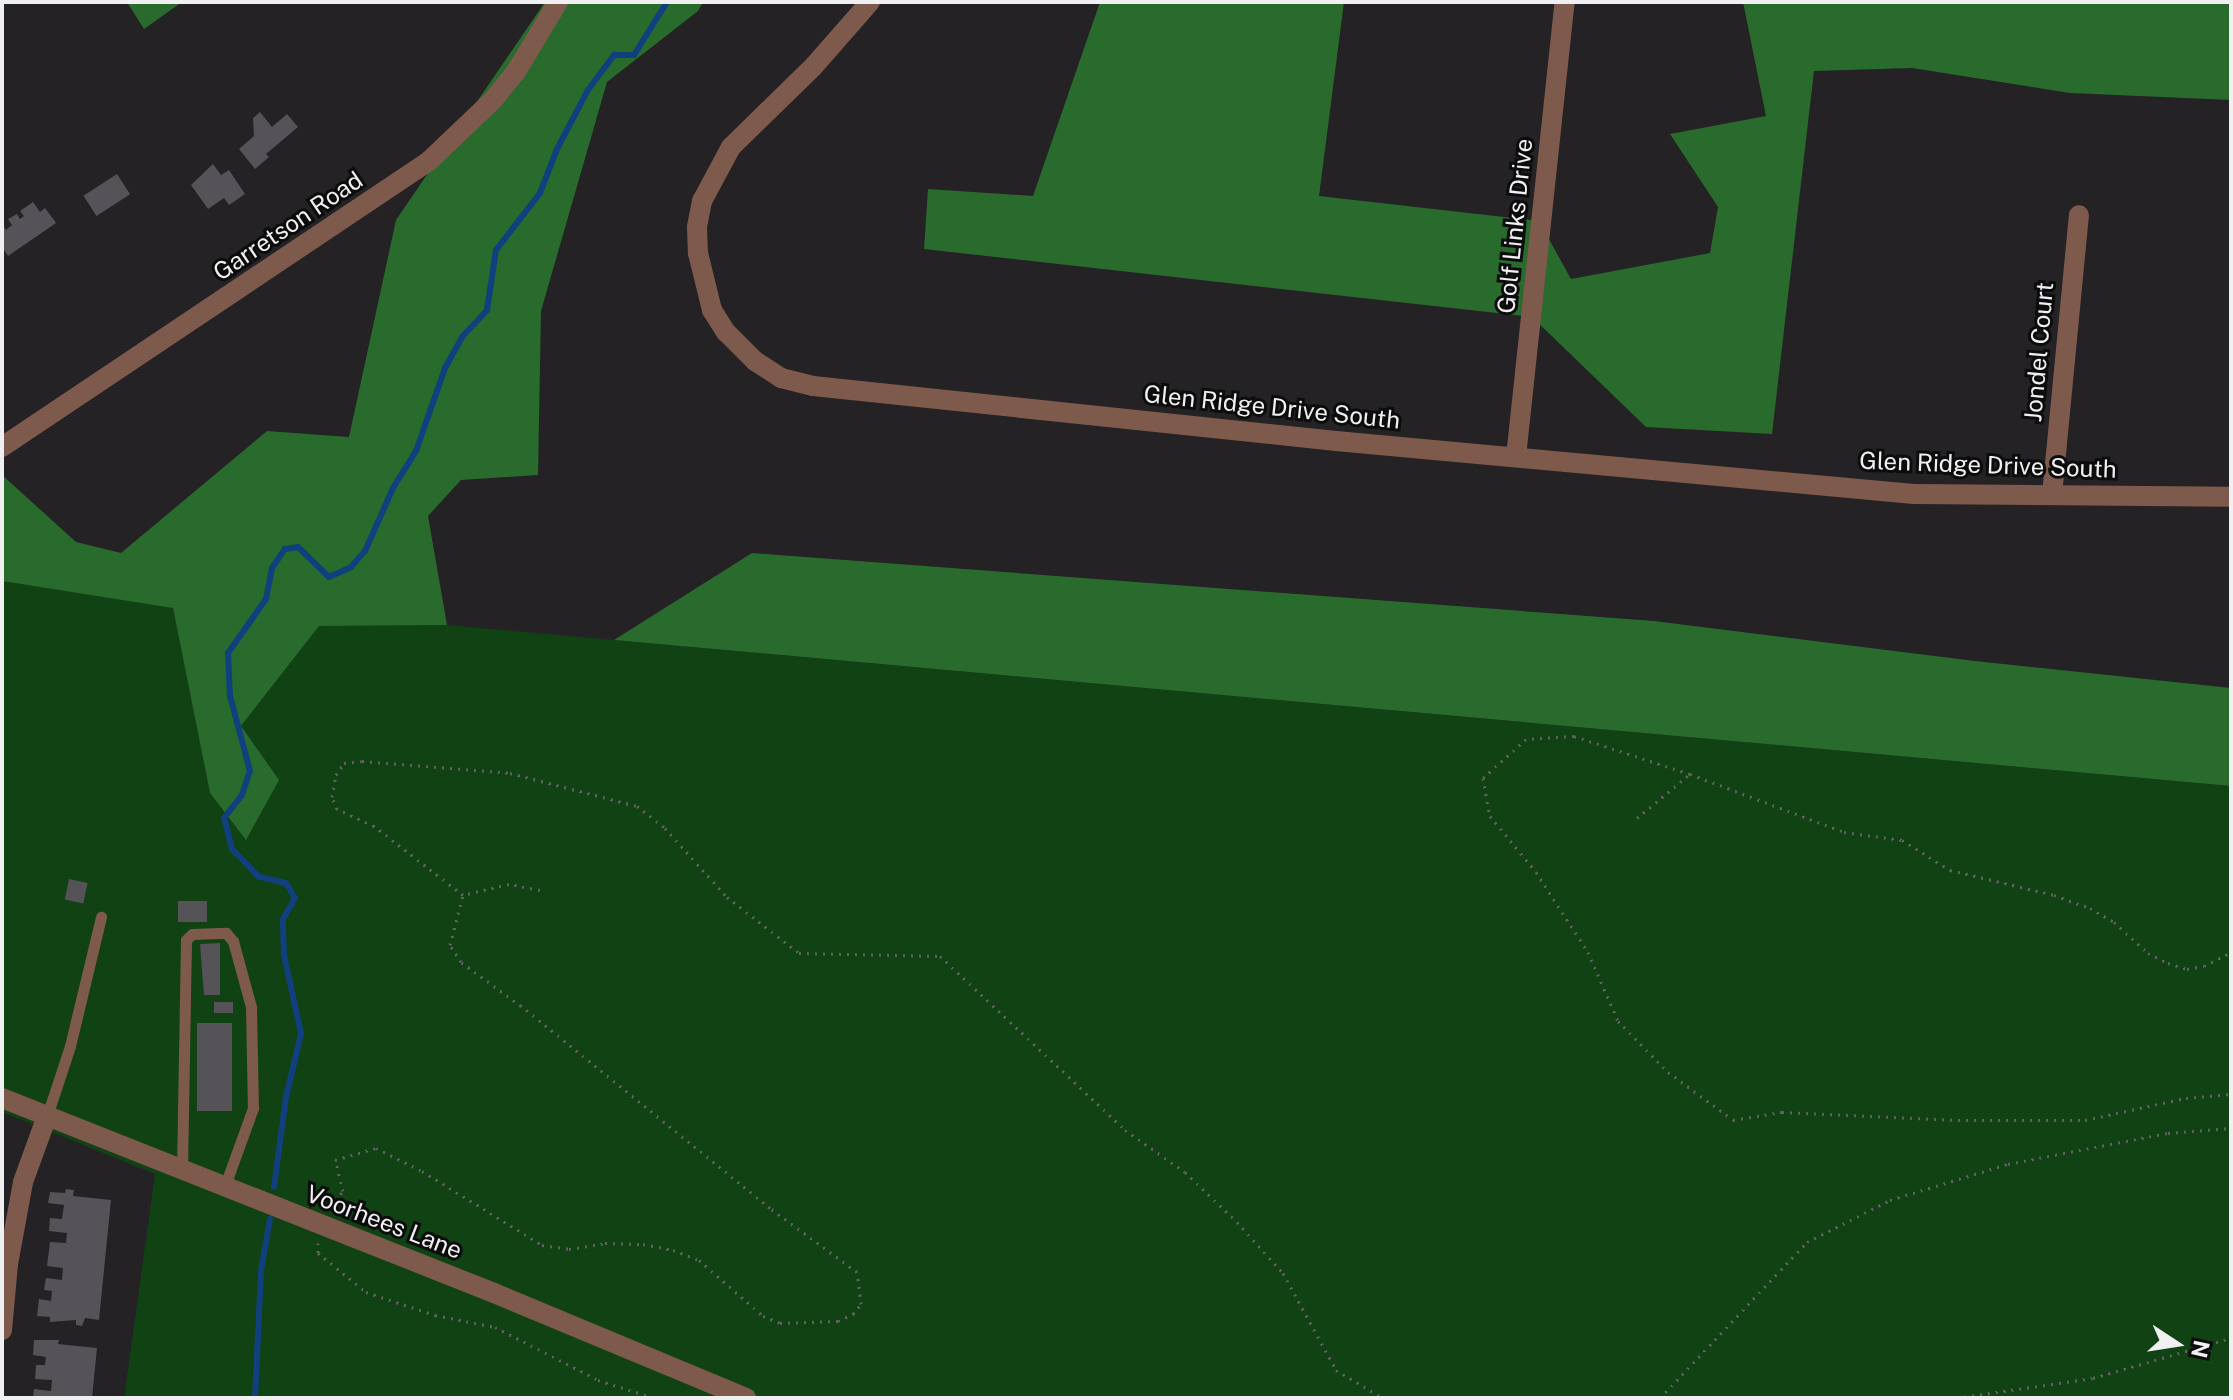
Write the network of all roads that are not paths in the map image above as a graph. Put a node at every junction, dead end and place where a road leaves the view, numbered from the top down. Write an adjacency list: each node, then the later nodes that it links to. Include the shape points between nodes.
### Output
1 (558, 2): 5 (street, Garretson Road, via 501,90 429,161)
2 (870, 2): 6 (street, Glen Ridge Drive South, via 731,147 702,201 697,233 706,294 726,332 755,361 781,378 813,386)
3 (1565, 2): 6 (street, Golf Links Drive)
4 (2079, 215): 7 (street, Jondel Court)
5 (2, 447)
6 (1516, 457): 7 (street, Glen Ridge Drive South, via 1914,494)
7 (2052, 495): 8 (street, Glen Ridge Drive South)
8 (2231, 497)
9 (101, 917): 11 (lane)
10 (2, 1098): 11 (street, Voorhees Lane)
11 (47, 1116): 12 (street, Voorhees Lane); 14 (street, via 23,1182)
12 (182, 1170): 13 (street, Voorhees Lane); 13 (lane, via 186,940 192,934 226,933 233,941 251,1007 253,1108)
13 (224, 1188): 16 (street, Voorhees Lane)
14 (5, 1263): 15 (street)
15 (2, 1330)
16 (746, 1398)

